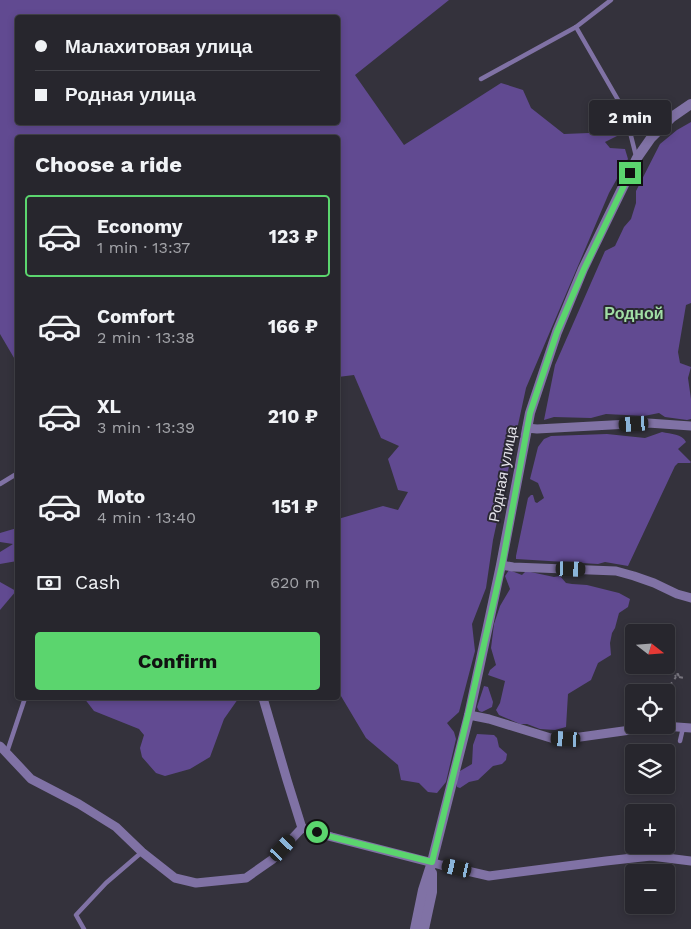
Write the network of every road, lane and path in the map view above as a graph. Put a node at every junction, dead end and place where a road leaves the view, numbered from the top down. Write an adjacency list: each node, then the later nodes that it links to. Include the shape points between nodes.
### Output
1 (611, 0): 2 (lane)
2 (576, 27): 3 (lane); 5 (lane, via 625,112)
3 (481, 79)
4 (691, 106): 5 (street, Родная улица, via 672,117)
5 (637, 158): 7 (street, Родная улица, via 557,332)
6 (691, 426): 7 (street, via 648,423)
7 (527, 428): 10 (street, Родная улица)
8 (15, 475): 9 (lane)
9 (0, 484)
10 (502, 565): 11 (street, via 616,571); 18 (street, Родная улица)
11 (691, 598)
12 (674, 674): 13 (path)
13 (677, 676): 14 (path); 15 (path)
14 (684, 678)
15 (671, 684)
16 (23, 700): 22 (lane)
17 (264, 700): 23 (street)
18 (468, 715): 20 (street, via 554,739); 26 (street, Родная улица)
19 (687, 727): 21 (lane)
20 (625, 730)
21 (680, 741)
22 (3, 750): 24 (street, via 32,779 116,827)
23 (302, 828): 24 (street, via 273,859 246,878 196,883 175,878); 26 (street)
24 (142, 852): 27 (lane, via 76,915)
25 (691, 861): 26 (street, via 651,856 489,876)
26 (432, 862): 28 (street, Родная улица); 29 (street, Родная улица, via 432,892)
27 (84, 929)
28 (415, 929)
29 (424, 929)

